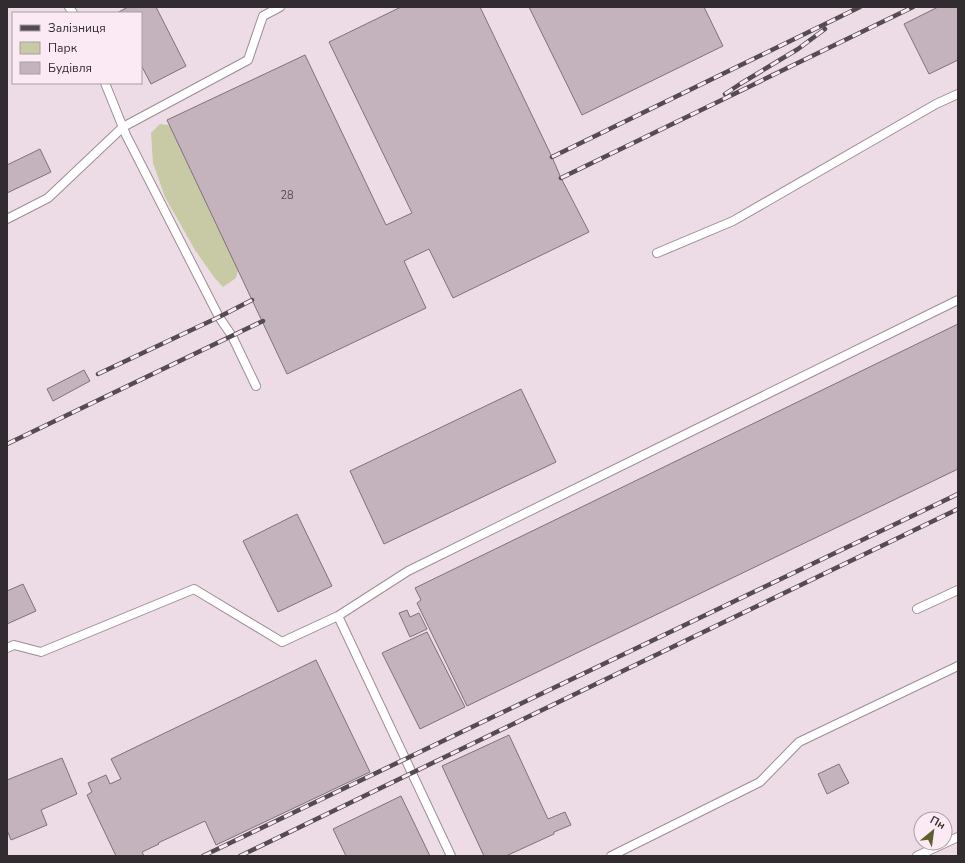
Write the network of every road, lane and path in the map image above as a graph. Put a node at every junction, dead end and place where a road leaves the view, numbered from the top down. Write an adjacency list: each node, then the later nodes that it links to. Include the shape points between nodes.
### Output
1 (280, 7): 4 (lane, via 263,16 248,60)
2 (105, 84): 4 (lane)
3 (958, 94): 6 (lane, via 936,104 733,220)
4 (123, 127): 5 (lane, via 48,198); 8 (lane)
5 (7, 219)
6 (657, 253)
7 (958, 300): 11 (lane, via 408,570)
8 (256, 386)
9 (958, 590): 10 (lane)
10 (917, 609)
11 (338, 616): 12 (lane, via 282,642 194,589 41,652 14,645); 15 (lane)
12 (7, 648)
13 (958, 666): 16 (lane, via 799,742 760,782)
14 (928, 851): 17 (lane)
15 (450, 856)
16 (611, 856)
17 (918, 856)

